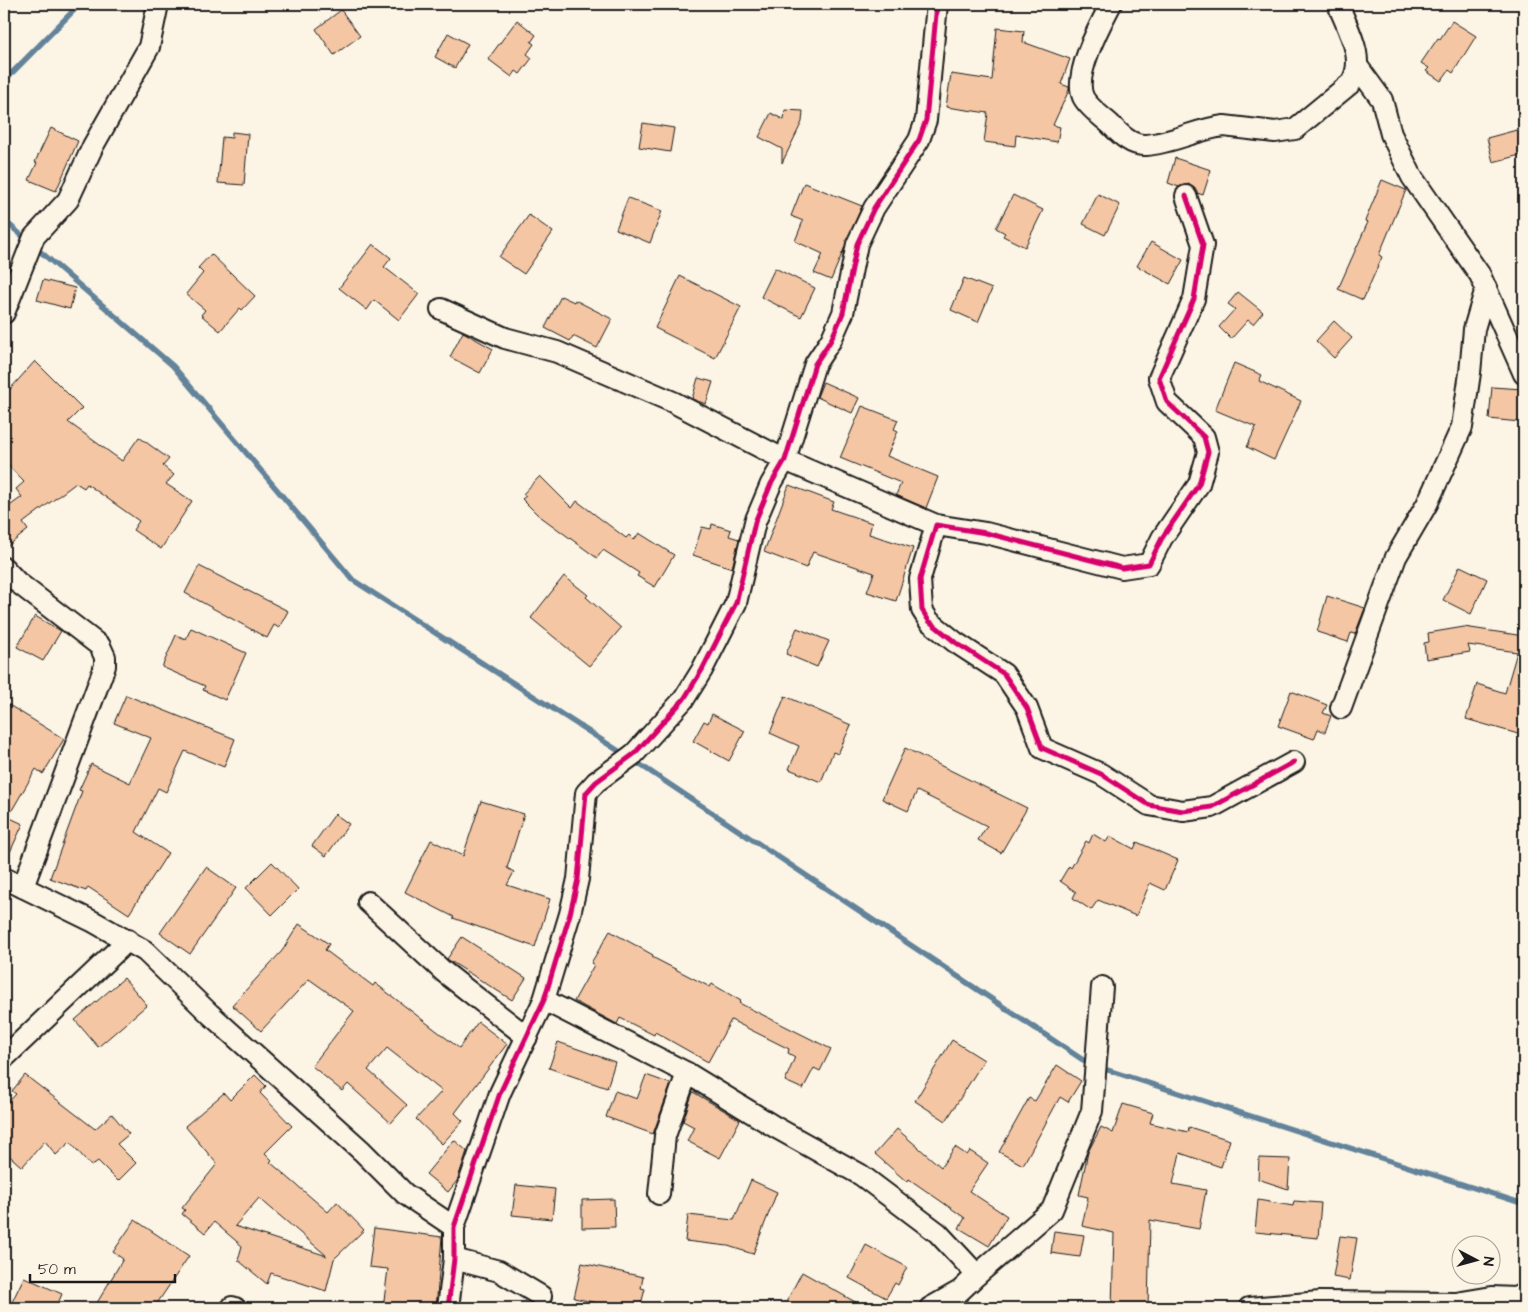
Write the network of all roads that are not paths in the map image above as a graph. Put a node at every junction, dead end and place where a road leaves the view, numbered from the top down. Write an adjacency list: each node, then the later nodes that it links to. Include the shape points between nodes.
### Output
1 (158, 4): 9 (street, via 149,47 93,146 68,200 34,237)
2 (936, 4): 11 (street, via 926,120 920,140 874,208 857,244 843,313 815,364)
3 (1111, 4): 5 (street, via 1084,64 1080,89 1084,99 1120,134 1137,144 1146,145 1224,126 1275,132 1295,129 1351,83)
4 (1338, 4): 5 (street, via 1356,53)
5 (1358, 68): 7 (street, via 1382,100 1391,134 1412,176)
6 (1186, 196): 12 (street, via 1202,245 1194,299 1159,378 1167,402 1204,437 1208,452 1199,484 1162,538 1149,564 1122,568)
7 (1486, 288): 10 (street); 14 (street, via 1474,329 1462,427 1427,504 1396,557)
8 (441, 310): 11 (street, via 504,338 557,352 673,402)
9 (4, 314)
10 (1524, 374)
11 (786, 460): 12 (street); 21 (street, via 771,484 756,522 736,603 702,670 684,699 653,735 586,793 578,879)
12 (936, 525): 15 (street, via 920,578 922,610 929,621 955,642 1004,674 1027,708 1042,748 1101,774 1150,805 1183,810 1212,807)
13 (4, 568): 17 (street, via 100,646 106,666)
14 (1341, 708)
15 (1294, 762)
16 (4, 878): 17 (street)
17 (23, 887): 19 (street)
18 (368, 902): 22 (street, via 444,972)
19 (128, 940): 23 (street); 26 (street, via 145,951 405,1194)
20 (1102, 987): 28 (street, via 1092,1111 1052,1210)
21 (544, 1000): 22 (street); 24 (street)
22 (527, 1037): 26 (street, via 500,1093)
23 (4, 1058)
24 (687, 1073): 25 (street, via 664,1136); 28 (street, via 775,1127 861,1174 938,1233)
25 (659, 1194)
26 (454, 1227): 27 (street)
27 (454, 1259): 30 (street, via 499,1271); 31 (street)
28 (977, 1275): 32 (street, via 960,1291)
29 (1524, 1294): 33 (street, via 1515,1298 1492,1297 1456,1303 1320,1302)
30 (540, 1296)
31 (448, 1308)
32 (930, 1308)
33 (1249, 1308)

